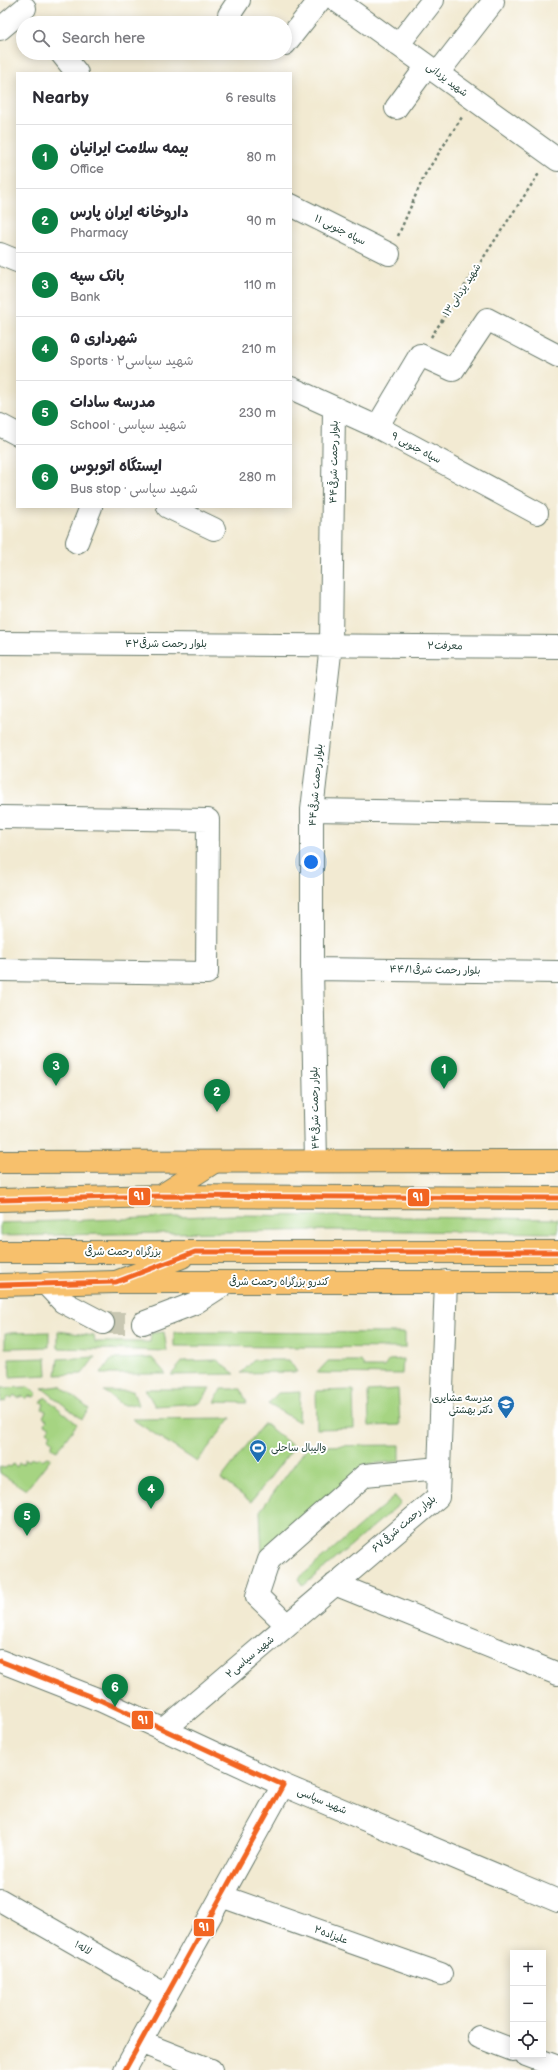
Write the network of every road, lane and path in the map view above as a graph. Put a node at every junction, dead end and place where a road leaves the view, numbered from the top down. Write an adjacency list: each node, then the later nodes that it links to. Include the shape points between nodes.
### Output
1 (320, 0): 7 (street)
2 (336, 0): 8 (street, شهید یزدانی)
3 (433, 0): 8 (street)
4 (493, 2): 10 (street)
5 (23, 6): 6 (street)
6 (0, 29)
7 (292, 35)
8 (398, 45): 10 (street, شهید یزدانی)
9 (67, 60): 11 (street)
10 (433, 70): 12 (street, شهید یزدانی); 13 (street)
11 (76, 72)
12 (472, 100): 14 (street, شهید یزدانی); 17 (path, via 424,176)
13 (396, 108)
14 (556, 154): 19 (path, شهید یزدانی۱۳)
15 (292, 206): 17 (street, ۱۱ سپاه جنوبی)
16 (0, 254): 18 (street)
17 (389, 254)
18 (16, 261)
19 (420, 355): 20 (street, via 453,370 487,319); 23 (street)
20 (558, 356)
21 (292, 388): 22 (street, ۹ سپاه جنوبی)
22 (334, 409): 23 (street, ۹ سپاه جنوبی); 30 (street, ۴۴بلوار رحمت شرقی)
23 (378, 427): 26 (street, ۹ سپاه جنوبی)
24 (91, 508): 28 (street)
25 (170, 508): 27 (street)
26 (537, 514)
27 (214, 529)
28 (77, 542)
29 (0, 643): 30 (street, بلوار رحمت شرقی۴۲)
30 (331, 645): 31 (street, معرفت۲); 32 (street, ۴۴بلوار رحمت شرقی)
31 (558, 647)
32 (312, 810): 33 (street); 35 (street, ۴۴بلوار رحمت شرقی)
33 (558, 814)
34 (0, 817): 36 (street, via 208,820 208,851 207,973)
35 (312, 969): 37 (street, بلوار رحمت شرقی۴۴/۱); 38 (street, ۴۴بلوار رحمت شرقی)
36 (0, 970)
37 (558, 972)
38 (316, 1161): 39 (main road); 41 (main road)
39 (558, 1161)
40 (0, 1162): 41 (main road)
41 (214, 1162): 42 (main road)
42 (161, 1196): 43 (main road); 44 (main road)
43 (558, 1198)
44 (0, 1200)
45 (0, 1252): 46 (main road, بزرگراه رحمت شرقی)
46 (195, 1252): 47 (main road, بزرگراه رحمت شرقی); 49 (main road)
47 (558, 1252)
48 (446, 1281): 50 (main road, کندرو بزرگراه رحمت شرقی); 51 (main road, کندرو بزرگراه رحمت شرقی); 56 (street, بلوار رحمت شرقی۶۷)
49 (116, 1282): 51 (main road, کندرو بزرگراه رحمت شرقی); 52 (main road, کندرو بزرگراه رحمت شرقی)
50 (558, 1282)
51 (226, 1283): 55 (street, via 195,1303)
52 (45, 1284): 53 (main road, کندرو بزرگراه رحمت شرقی); 54 (street, via 63,1302)
53 (0, 1285)
54 (103, 1323)
55 (143, 1323)
56 (439, 1468): 57 (street, بلوار رحمت شرقی۶۷, via 438,1497); 58 (street, via 365,1475 269,1560 257,1596)
57 (335, 1584): 58 (street, شهید سپاسی۲); 60 (street)
58 (287, 1625): 61 (street, شهید سپاسی۲)
59 (0, 1661): 61 (street, شهید سپاسی)
60 (558, 1674)
61 (165, 1729): 62 (street, شهید سپاسی)
62 (283, 1785): 63 (street); 65 (street, شهید سپاسی)
63 (221, 1896): 66 (street, علیزاده۲); 67 (street)
64 (0, 1900): 67 (street, ۱لاله)
65 (558, 1901)
66 (441, 1974)
67 (166, 1995): 69 (street)
68 (479, 2037): 70 (street)
69 (140, 2042): 73 (street); 74 (street)
70 (510, 2049)
71 (534, 2058): 72 (street)
72 (558, 2067)
73 (125, 2070)
74 (211, 2070)

